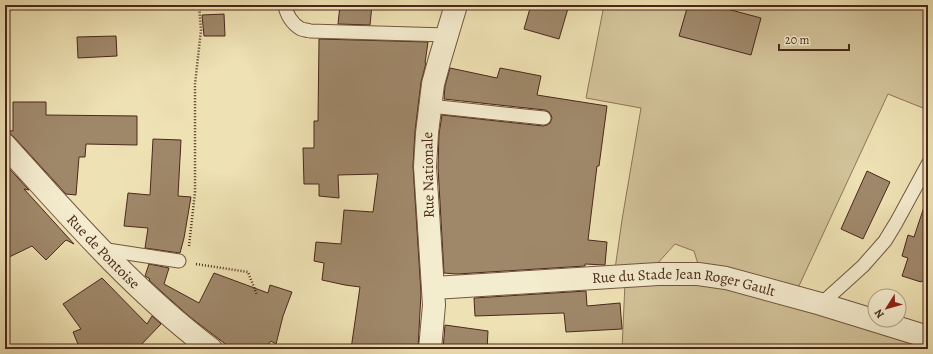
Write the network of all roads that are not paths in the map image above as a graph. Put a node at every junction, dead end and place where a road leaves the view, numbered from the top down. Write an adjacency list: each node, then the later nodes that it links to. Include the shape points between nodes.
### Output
1 (285, 5): 3 (lane, via 294,24 310,31)
2 (456, 5): 3 (street, Rue Nationale)
3 (447, 36): 4 (street, Rue Nationale)
4 (430, 106): 5 (lane); 10 (street, Rue Nationale, via 425,167)
5 (544, 118)
6 (5, 145): 8 (street, Rue de Pontoise)
7 (928, 164): 11 (lane, via 885,241 863,266)
8 (100, 249): 9 (lane); 13 (street, Rue de Pontoise, via 156,304)
9 (183, 262)
10 (434, 288): 11 (street, Rue du Stade Jean Roger Gault, via 658,274 698,274 726,278); 14 (street, Rue Nationale)
11 (821, 304): 12 (street, Rue du Stade Jean Roger Gault)
12 (928, 337)
13 (211, 349)
14 (430, 349)

